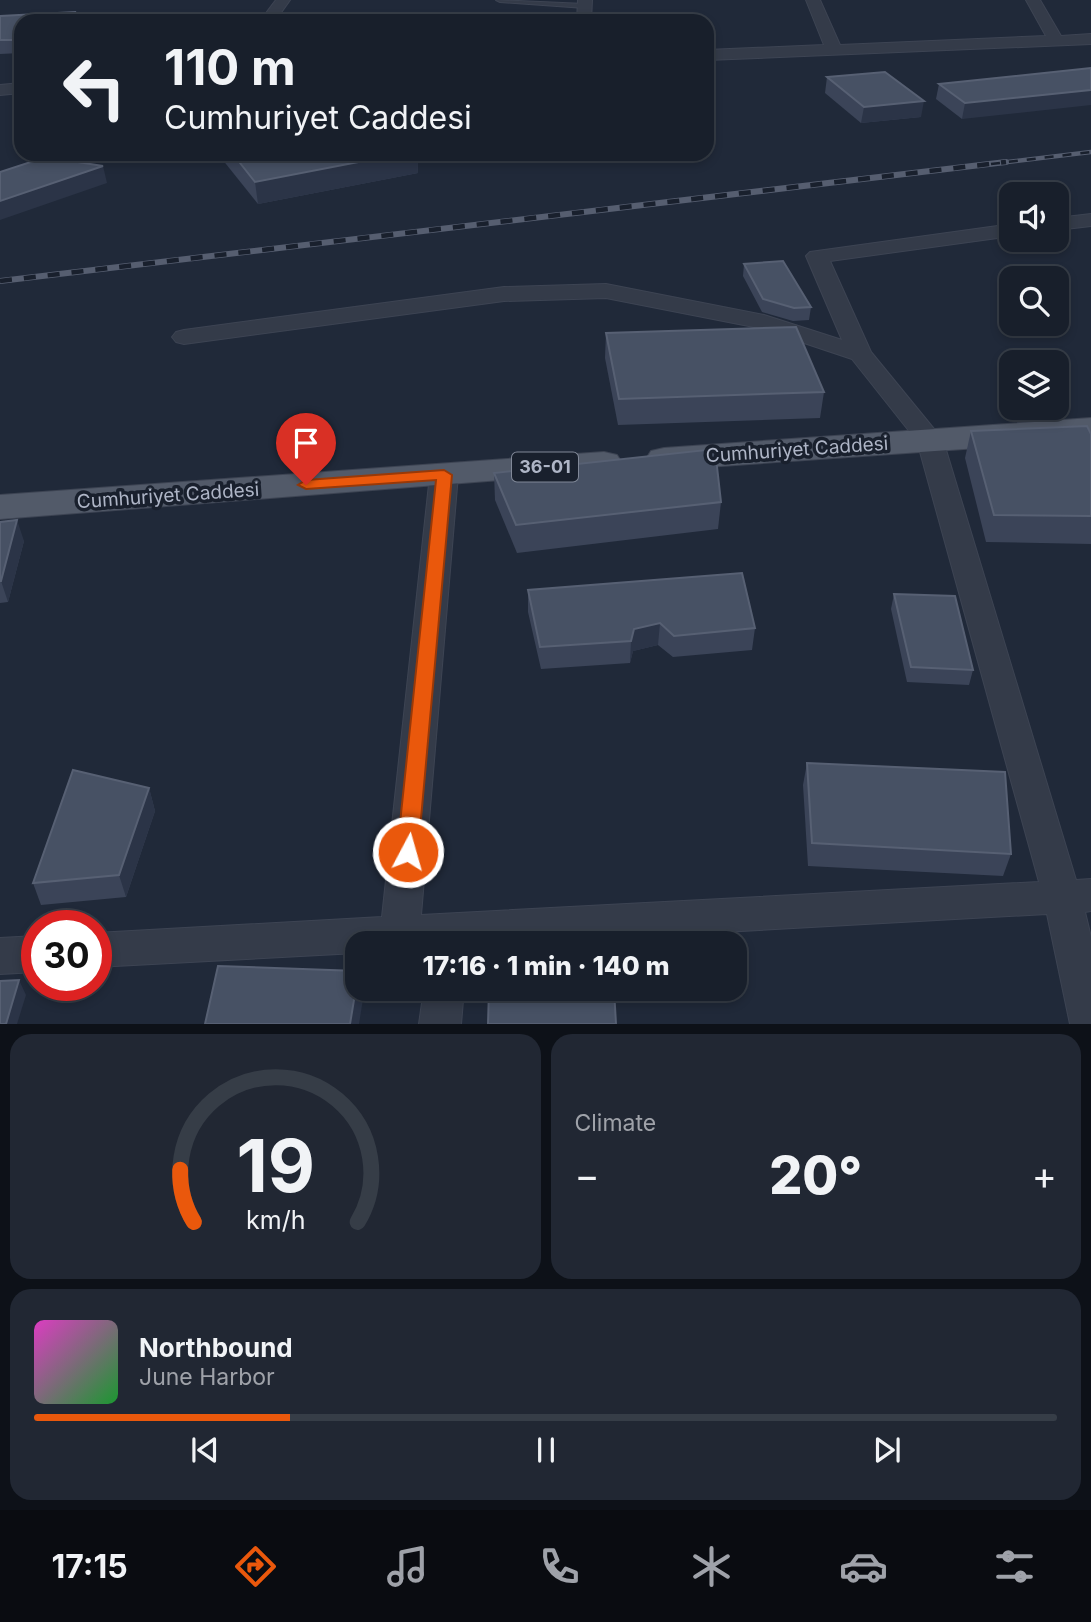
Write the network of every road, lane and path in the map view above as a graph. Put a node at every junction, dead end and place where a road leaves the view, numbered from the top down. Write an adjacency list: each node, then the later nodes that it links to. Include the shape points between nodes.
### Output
1 (283, 0): 6 (street)
2 (500, 0): 5 (lane)
3 (813, 0): 9 (street)
4 (1033, 0): 8 (street)
5 (585, 9)
6 (272, 14)
7 (1091, 39): 8 (street)
8 (1056, 40): 9 (street)
9 (834, 50): 10 (street)
10 (714, 55)
11 (1091, 220): 12 (street)
12 (1069, 223)
13 (999, 232): 15 (street, via 817,256)
14 (184, 337): 15 (street, via 504,294 606,291 764,322)
15 (860, 354): 17 (street)
16 (1091, 429): 17 (main road, Cumhuriyet Caddesi / 36-01)
17 (930, 440): 18 (main road, Cumhuriyet Caddesi / 36-01); 20 (street)
18 (444, 475): 19 (main road, Cumhuriyet Caddesi / 36-01); 21 (street)
19 (0, 507)
20 (1076, 896): 22 (street); 29 (street)
21 (400, 931)
22 (541, 931)
23 (345, 936): 24 (street)
24 (112, 949)
25 (21, 955): 26 (street)
26 (0, 956)
27 (443, 1001): 28 (street)
28 (440, 1024)
29 (1091, 1024)

